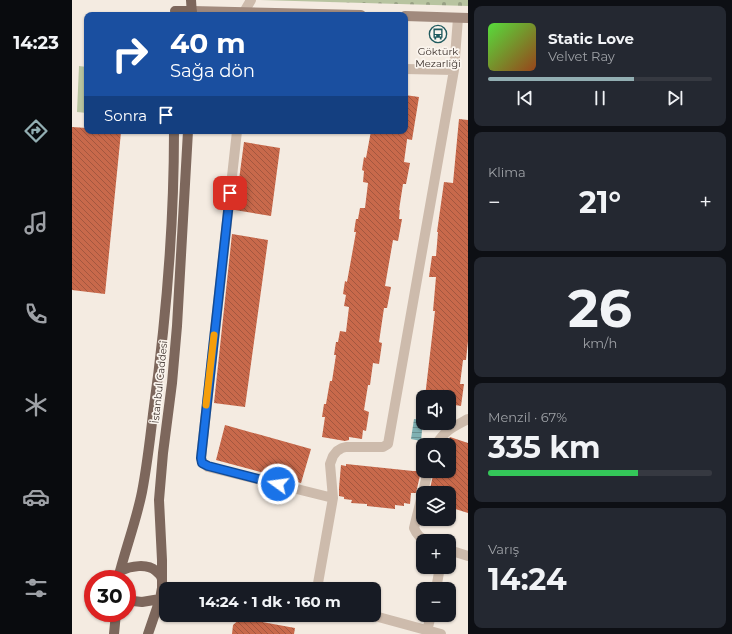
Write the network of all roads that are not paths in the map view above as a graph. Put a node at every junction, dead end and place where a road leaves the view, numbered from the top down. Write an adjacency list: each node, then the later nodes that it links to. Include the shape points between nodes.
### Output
1 (192, 0): 5 (main road)
2 (251, 0): 6 (street)
3 (175, 9): 4 (main road)
4 (188, 12)
5 (192, 12)
6 (244, 12)
7 (408, 16): 8 (main road)
8 (463, 18): 10 (street)
9 (408, 69): 10 (street)
10 (454, 70): 17 (street, via 388,444 383,447 346,447 337,451 330,464)
11 (174, 134): 21 (main road, İstanbul Caddesi, via 168,269 158,380 143,490)
12 (188, 134): 24 (main road, İstanbul Caddesi, via 177,325 159,500)
13 (237, 134): 17 (street, via 202,463)
14 (468, 420): 15 (street, via 449,429)
15 (440, 438)
16 (426, 478): 18 (street, via 414,528)
17 (333, 498): 25 (street)
18 (416, 534)
19 (456, 552): 20 (street)
20 (468, 556)
21 (121, 570)
22 (127, 570): 23 (main road, via 132,567 150,567 157,571)
23 (162, 582)
24 (164, 582)
25 (318, 582)
26 (159, 599): 27 (main road)
27 (136, 601)
28 (159, 602): 34 (main road, İstanbul Caddesi)
29 (381, 618): 32 (street)
30 (115, 622): 33 (main road)
31 (430, 622): 32 (street)
32 (428, 630): 35 (street)
33 (114, 634)
34 (148, 634)
35 (441, 634)

